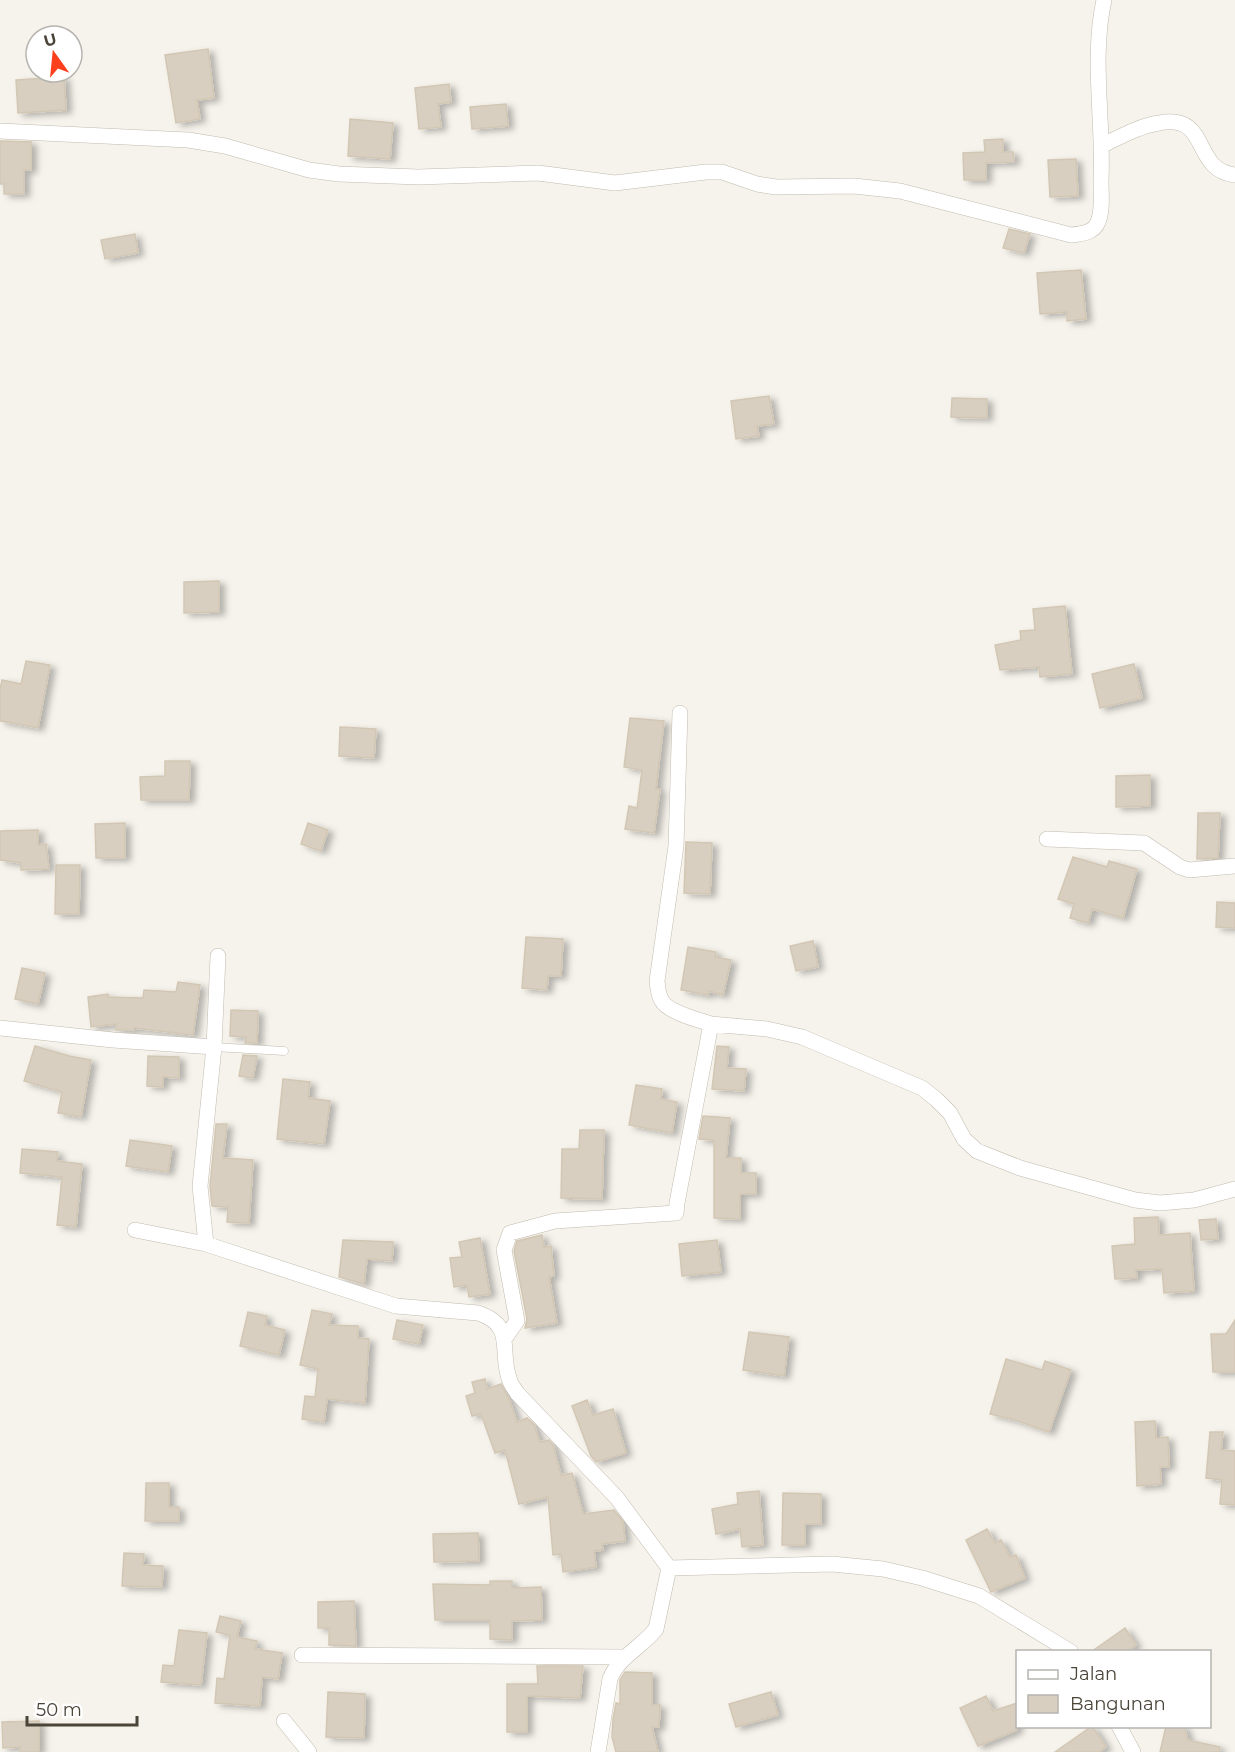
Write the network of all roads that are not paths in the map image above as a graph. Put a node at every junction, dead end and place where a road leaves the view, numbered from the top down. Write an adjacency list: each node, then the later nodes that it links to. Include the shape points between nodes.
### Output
1 (1104, 0): 3 (street, via 1099,40)
2 (0, 131): 3 (street, via 188,140 339,174 418,177 538,172 615,183 722,172 776,187 854,186 900,191 1071,235 1092,231 1098,224)
3 (1103, 145): 4 (street, via 1158,123 1180,123 1195,133 1218,170)
4 (1235, 175)
5 (680, 713): 9 (street, via 676,846 658,993 667,1008)
6 (1047, 839): 7 (street, via 1144,843 1189,870)
7 (1235, 866)
8 (218, 956): 11 (street)
9 (711, 1024): 13 (street, via 802,1037 922,1088 950,1113 964,1139 977,1151 1020,1168 1135,1200 1160,1203 1179,1203); 16 (street, via 676,1213 555,1221 510,1233 504,1250 517,1321)
10 (0, 1028): 11 (street)
11 (214, 1047): 12 (lane); 15 (street, via 200,1186)
12 (284, 1051)
13 (1235, 1189)
14 (135, 1230): 15 (street)
15 (206, 1244): 16 (street, via 396,1306 477,1313 496,1321)
16 (505, 1338): 17 (street, via 508,1374 517,1393 617,1498)
17 (669, 1568): 18 (street, via 832,1564 883,1569 979,1596); 20 (street, via 656,1629)
18 (1068, 1650)
19 (302, 1655): 20 (street)
20 (624, 1657): 24 (street, via 610,1679)
21 (284, 1721): 23 (street)
22 (1120, 1728): 25 (street)
23 (309, 1752)
24 (598, 1752)
25 (1133, 1752)

